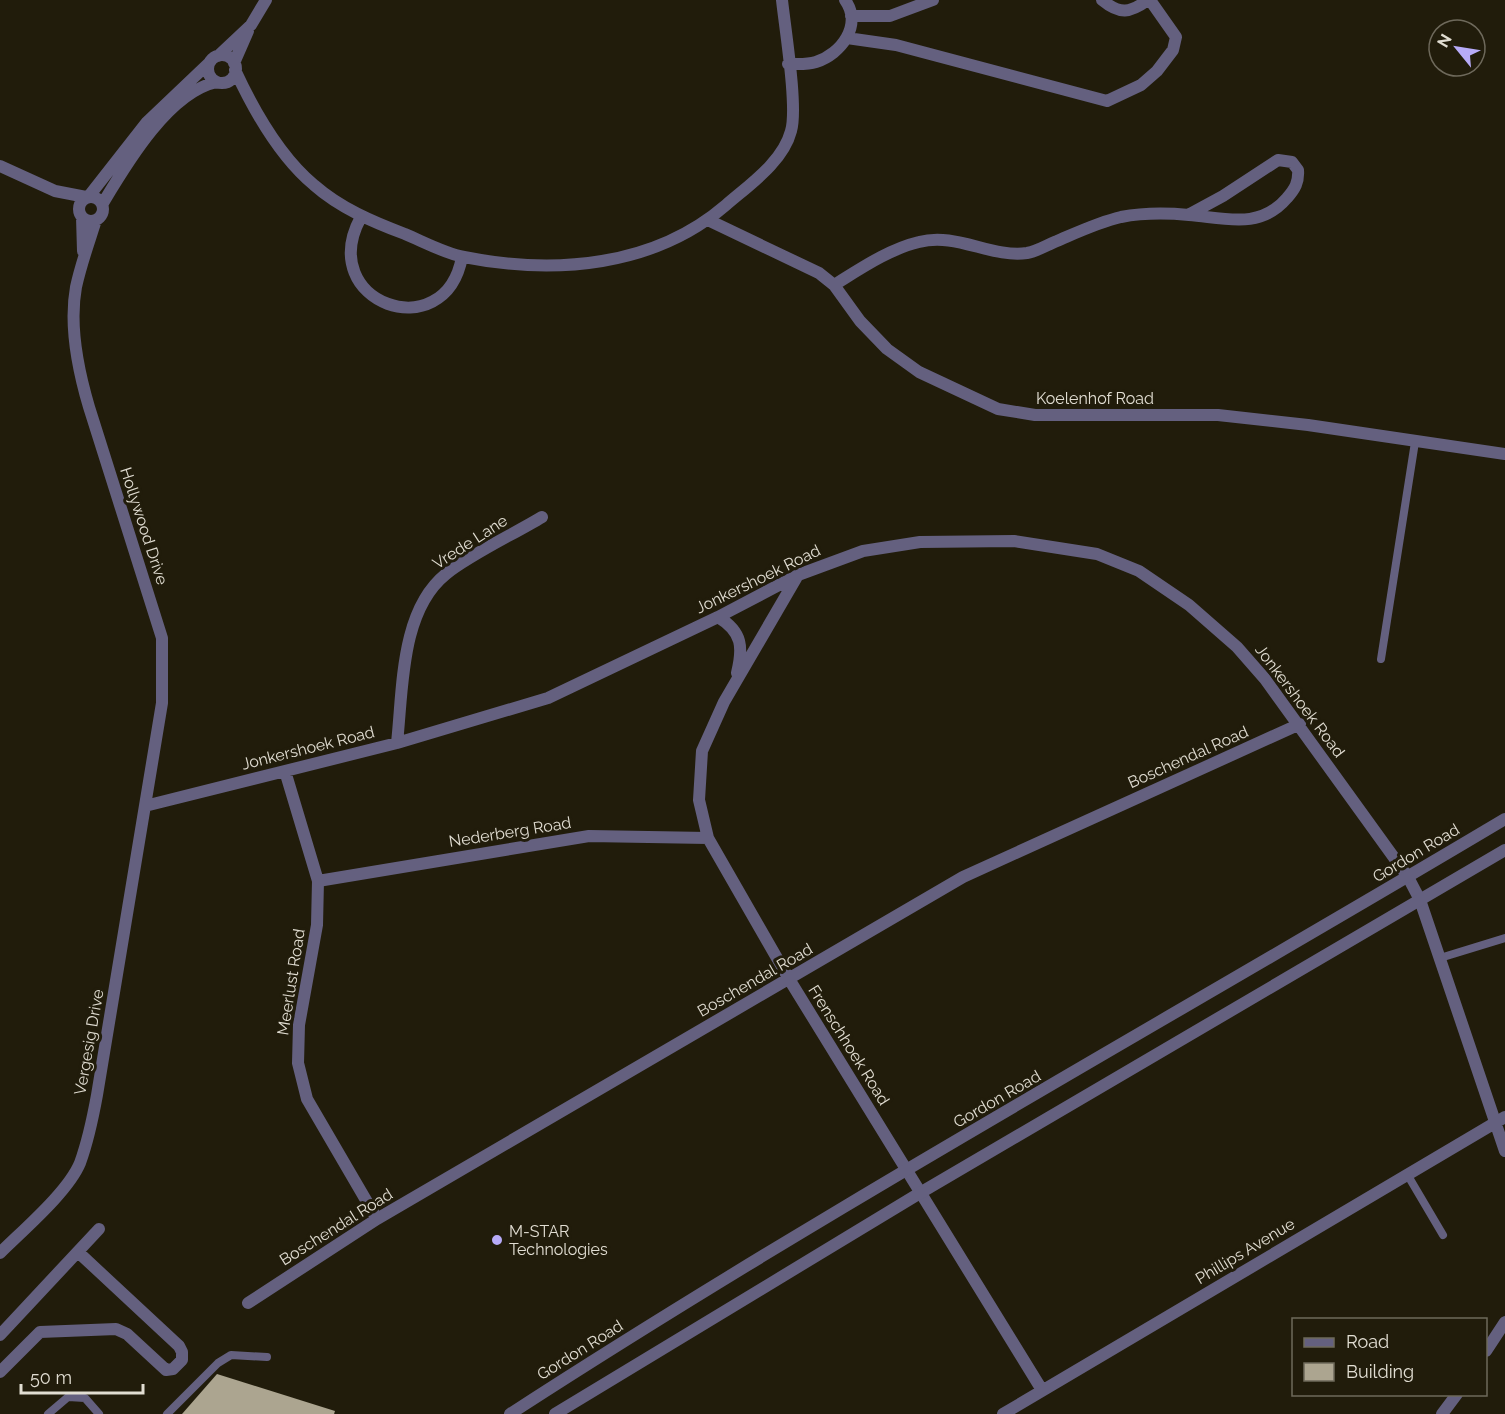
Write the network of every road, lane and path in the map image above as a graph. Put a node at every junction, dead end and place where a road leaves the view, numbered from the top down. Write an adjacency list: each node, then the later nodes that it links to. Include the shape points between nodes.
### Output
1 (266, 0): 8 (street)
2 (782, 0): 11 (street)
3 (845, 0): 7 (street)
4 (933, 0): 7 (street, via 890,16)
5 (1102, 0): 6 (street, via 1123,12)
6 (1149, 0): 9 (street, via 1176,37 1173,50 1141,85 1107,101 896,45)
7 (851, 16): 9 (street)
8 (251, 25): 10 (street); 12 (street)
9 (847, 38): 11 (street, via 817,62)
10 (214, 59): 12 (street, via 230,58); 13 (street, via 209,75); 17 (street, via 147,122)
11 (788, 64): 23 (street, via 792,129 786,145)
12 (235, 66): 13 (street, via 234,76); 14 (street)
13 (220, 82): 14 (street); 18 (street, via 201,87 156,126)
14 (248, 97): 21 (street, via 286,157 307,179)
15 (0, 166): 16 (street)
16 (55, 191): 17 (street); 20 (street)
17 (88, 197): 18 (street, via 97,197); 20 (street, via 80,202)
18 (103, 203): 22 (street, via 104,211)
19 (1188, 214): 19 (street, via 1278,160 1292,162 1298,170 1292,192 1271,213 1257,219 1236,221); 26 (street, via 1125,216 1027,253 935,240 918,242 875,260)
20 (81, 215): 22 (street, via 88,221); 25 (street, Hollywood Drive)
21 (361, 217): 24 (street); 24 (street, via 351,240 352,271 363,288 386,302 398,306 432,304 455,284)
22 (96, 220): 25 (street, Hollywood Drive)
23 (708, 220): 24 (street, via 635,255 593,264 519,264); 26 (street, Koelenhof Road, via 819,273)
24 (462, 257)
25 (84, 259): 37 (street, Hollywood Drive, via 76,290 74,326 80,369 162,638 162,703)
26 (834, 285): 27 (street, Koelenhof Road, via 887,349 919,372 998,409 1035,416 1218,415)
27 (1415, 442): 28 (street, Koelenhof Road); 32 (lane)
28 (1505, 454)
29 (542, 517): 35 (street, Vrede Lane, via 447,573 433,588 414,625 406,657)
30 (798, 575): 31 (street, Jonkershoek Road); 33 (street, Frenschhoek Road); 34 (street, Jonkershoek Road, via 863,551 920,542 1014,541 1097,554 1139,572 1189,605 1237,647)
31 (718, 618): 33 (street, via 733,628 742,646); 35 (street, Jonkershoek Road, via 548,698)
32 (1381, 659)
33 (734, 686): 39 (street, Frenschhoek Road, via 702,751 699,800)
34 (1300, 724): 41 (street, Jonkershoek Road); 46 (street, Boschendal Road, via 963,877)
35 (396, 743): 36 (street, Jonkershoek Road)
36 (285, 771): 37 (street, Jonkershoek Road); 42 (street, Meerlust Road)
37 (145, 806): 56 (street, Vergesig Drive, via 97,1095 79,1164 69,1182)
38 (1505, 819): 41 (street, Gordon Road)
39 (708, 838): 42 (street, Nederberg Road, via 589,836); 46 (street, Frenschhoek Road)
40 (1505, 850): 43 (street)
41 (1408, 877): 43 (street, Jonkershoek Road); 49 (street, Gordon Road)
42 (318, 881): 52 (street, Meerlust Road, via 317,926 299,1025 300,1080 307,1099)
43 (1420, 900): 45 (street, Jonkershoek Road); 51 (street)
44 (1505, 938): 45 (lane)
45 (1440, 958): 47 (street, Jonkershoek Road)
46 (789, 979): 49 (street, Frenschhoek Road); 52 (street, Boschendal Road)
47 (1501, 1119): 48 (street, Jonkershoek Road); 50 (street, Phillips Avenue)
48 (1505, 1151)
49 (908, 1171): 51 (street, Frenschhoek Road); 68 (street, Gordon Road)
50 (1407, 1174): 54 (lane); 63 (street, Phillips Avenue)
51 (920, 1193): 63 (street, Frenschhoek Road); 69 (street)
52 (377, 1219): 57 (street, Boschendal Road)
53 (99, 1229): 55 (street)
54 (1443, 1235)
55 (78, 1252): 59 (street); 62 (street, via 179,1346 182,1360 166,1370 127,1334 116,1329 49,1330 32,1338)
56 (0, 1253)
57 (248, 1303)
58 (1505, 1322): 60 (street)
59 (0, 1335)
60 (1487, 1348)
61 (267, 1357): 67 (lane, via 231,1355)
62 (0, 1372)
63 (1042, 1390): 70 (street, Phillips Avenue)
64 (1456, 1396): 71 (street)
65 (48, 1414): 66 (lane, via 68,1397 85,1398)
66 (99, 1414)
67 (167, 1414)
68 (510, 1414)
69 (555, 1414)
70 (1003, 1414)
71 (1442, 1414)

